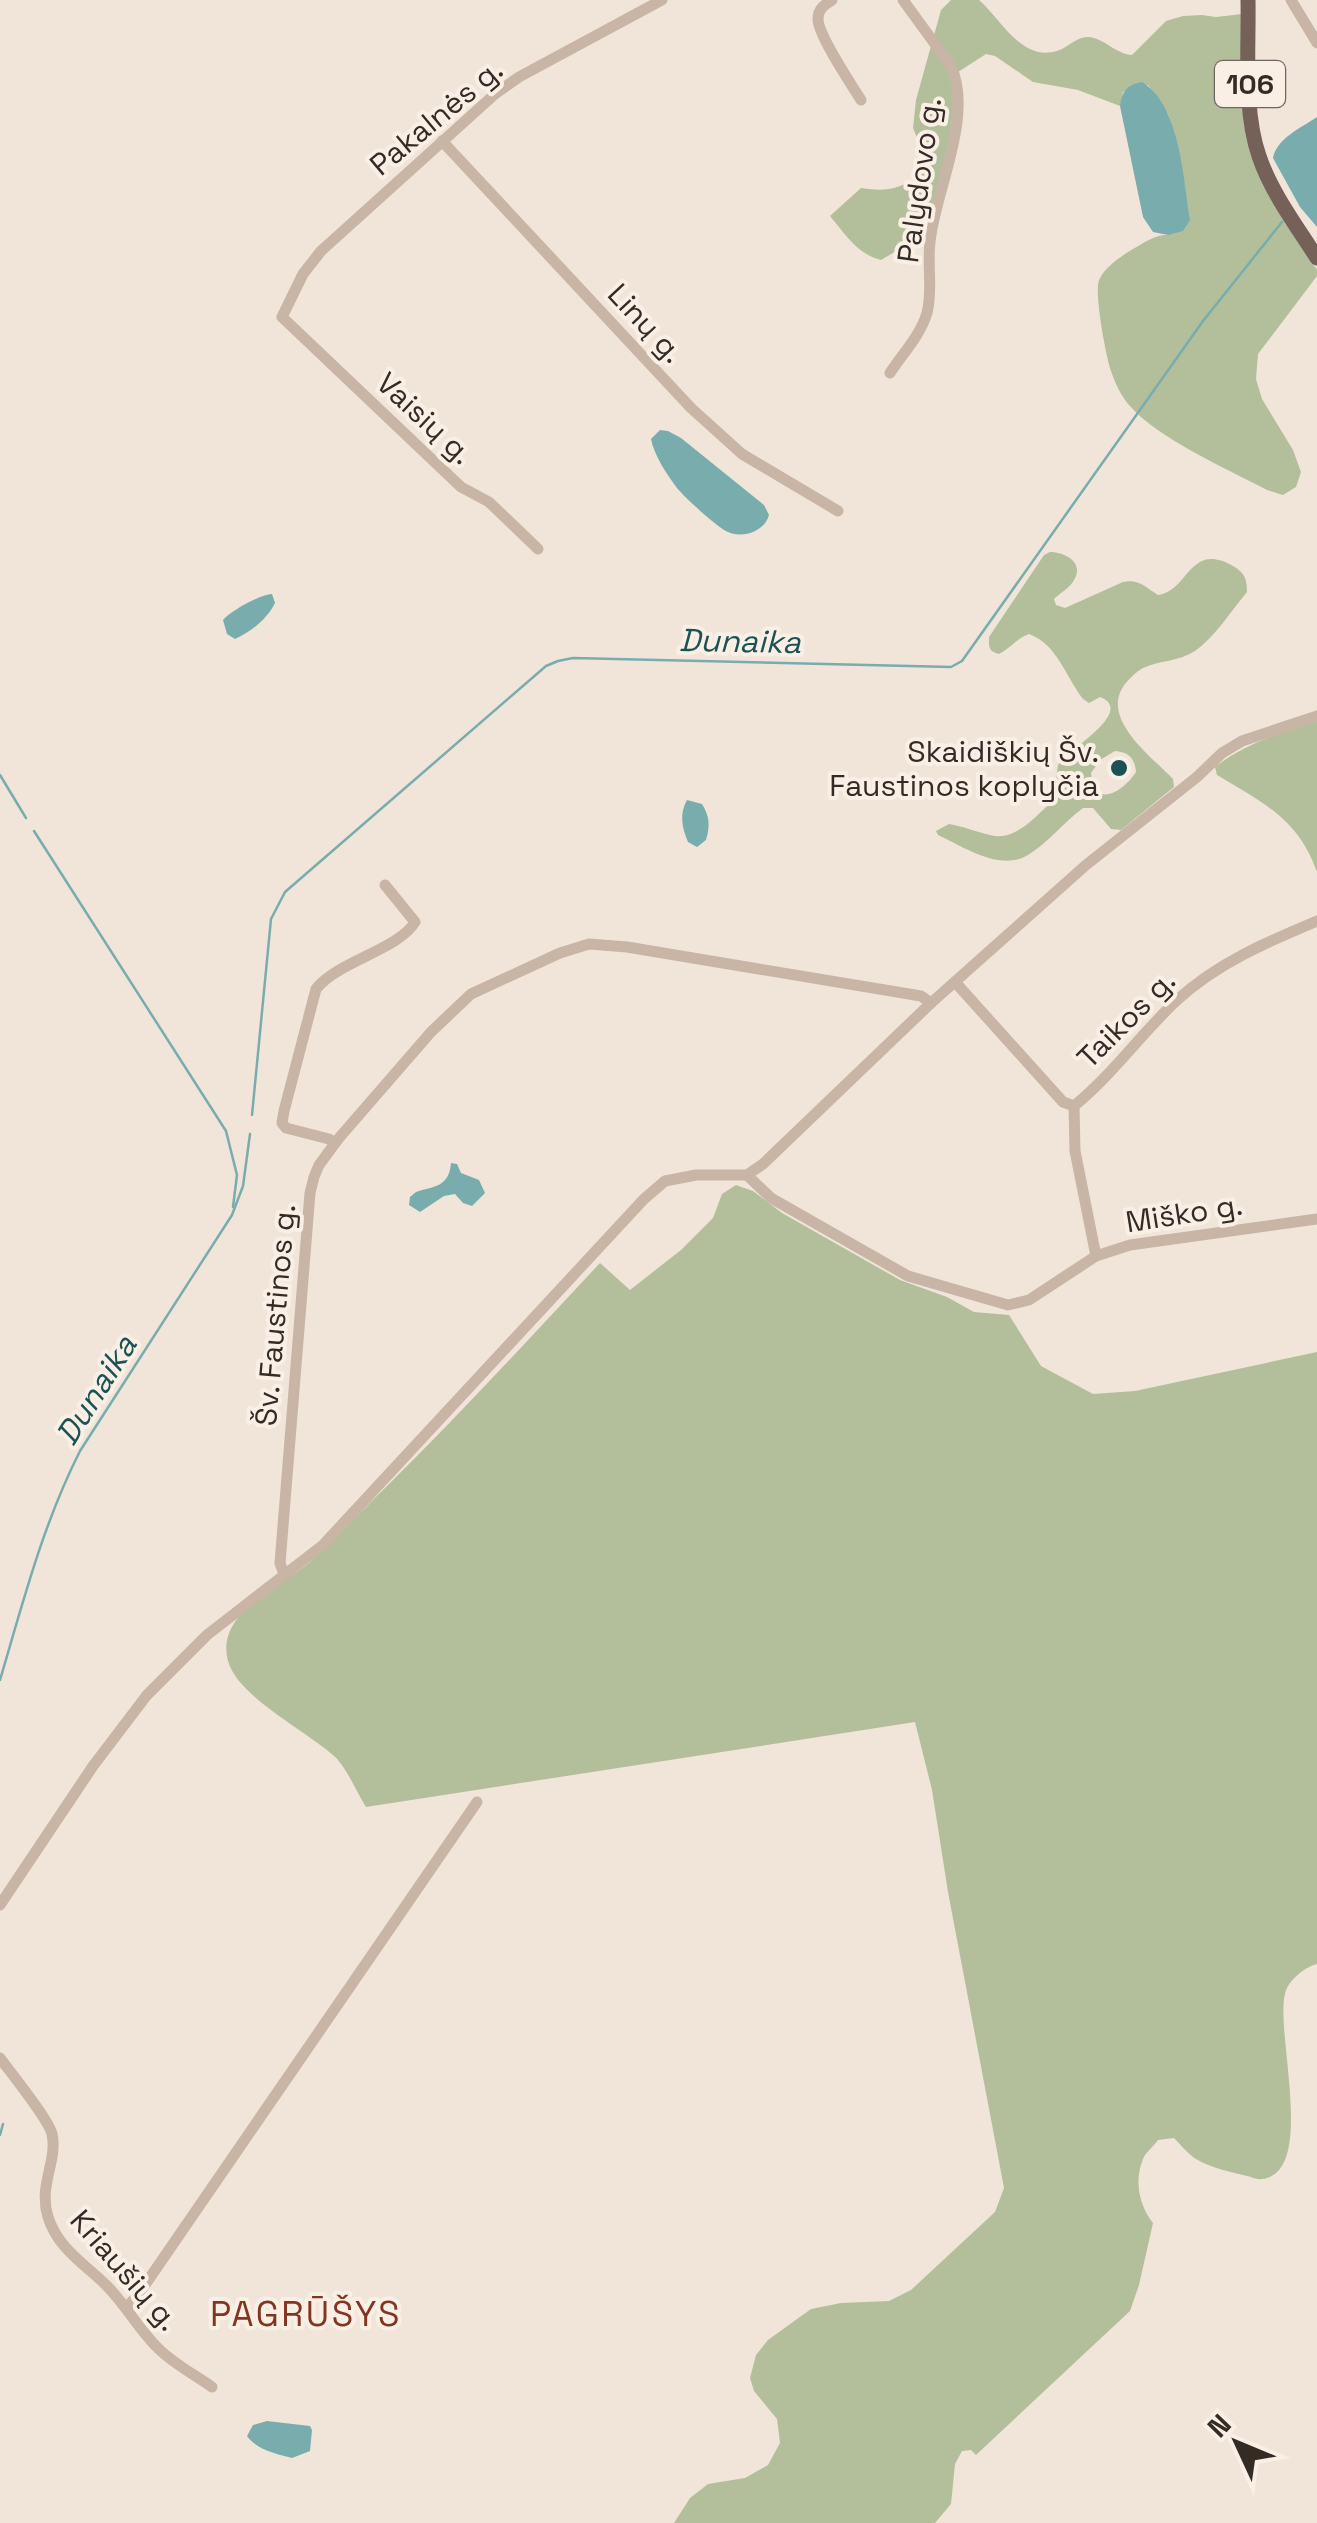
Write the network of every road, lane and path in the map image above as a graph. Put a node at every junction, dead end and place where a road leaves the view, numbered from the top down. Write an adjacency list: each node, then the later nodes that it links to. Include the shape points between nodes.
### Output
1 (662, 0): 8 (street, Pakalnės g., via 518,78)
2 (832, 0): 7 (street, via 821,7 820,30)
3 (903, 0): 11 (street, Palydovo g., via 952,66 957,104 933,217 926,313)
4 (1248, 0): 9 (main road, 106, via 1255,142 1268,178)
5 (1291, 0): 6 (street)
6 (1317, 43)
7 (860, 100)
8 (442, 141): 10 (street, Pakalnės g., via 321,250); 12 (street, Linų g., via 691,408 742,454)
9 (1317, 258)
10 (282, 317): 13 (street, Vaisių g., via 461,487 489,502)
11 (890, 373)
12 (838, 511)
13 (538, 549)
14 (1317, 716): 17 (street, via 1222,753)
15 (386, 885): 20 (street, via 415,922 316,989 284,1111 286,1128)
16 (1317, 921): 19 (street, Taikos g., via 1199,981)
17 (955, 982): 18 (street); 19 (street, Taikos g., via 1063,1102)
18 (931, 1003): 20 (street, Šv. Faustinos g., via 921,996 588,944 471,994); 21 (street)
19 (1074, 1106): 23 (street, via 1075,1151)
20 (335, 1143): 24 (street, Šv. Faustinos g., via 310,1193)
21 (748, 1175): 23 (street, Miško g., via 771,1198 908,1276 1008,1305 1029,1300); 24 (street, via 665,1181 323,1544)
22 (1317, 1219): 23 (street, Miško g., via 1130,1245)
23 (1096, 1256)
24 (284, 1574): 26 (street, via 159,1683 93,1766)
25 (478, 1802): 28 (street)
26 (0, 1906)
27 (0, 2058): 28 (street, Kriaušių g., via 52,2132 44,2189 58,2240)
28 (126, 2308): 29 (street, Kriaušių g., via 161,2351)
29 (212, 2387)

